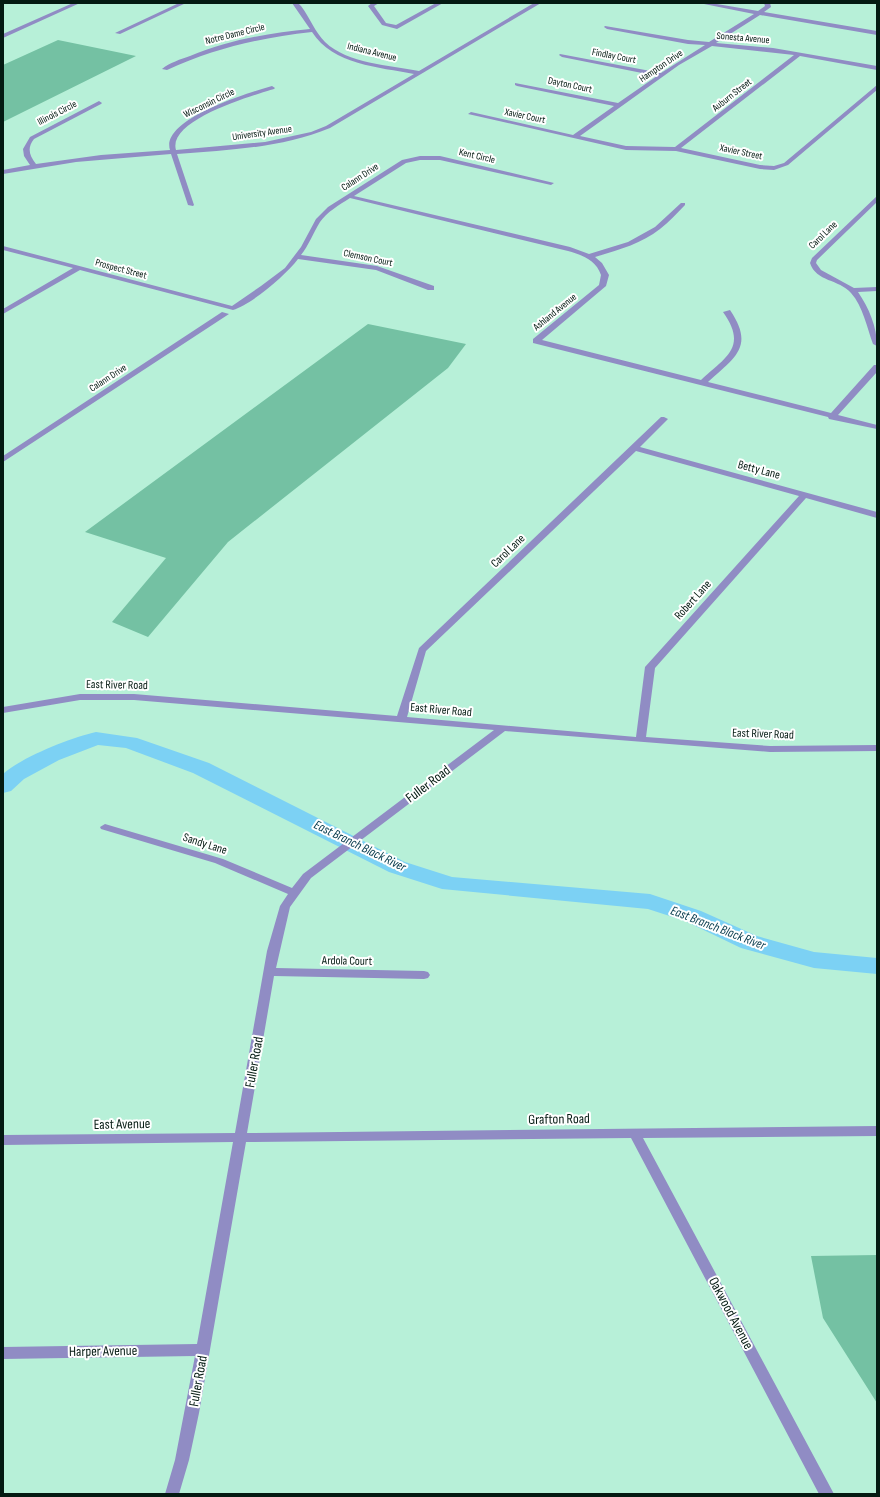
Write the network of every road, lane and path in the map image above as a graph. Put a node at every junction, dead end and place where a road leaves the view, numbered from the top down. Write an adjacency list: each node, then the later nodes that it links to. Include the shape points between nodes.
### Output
1 (77, 3): 16 (street)
2 (183, 3): 14 (street)
3 (295, 3): 13 (street, Indiana Avenue)
4 (376, 3): 5 (street, via 371,6 382,21 397,27)
5 (440, 3)
6 (538, 3): 22 (street, University Avenue)
7 (702, 3): 9 (street)
8 (768, 3): 9 (street); 10 (street, via 768,7)
9 (752, 12): 10 (street); 11 (street, via 740,20)
10 (759, 13): 11 (street, Hampton Drive); 15 (street)
11 (741, 22): 17 (street, Hampton Drive)
12 (606, 27): 17 (street, Sonesta Avenue)
13 (314, 30): 21 (street, Notre Dame Circle, via 235,41 201,52); 22 (street, Indiana Avenue, via 325,45 339,53 359,60)
14 (118, 33)
15 (877, 33)
16 (3, 36)
17 (711, 44): 18 (street, Sonesta Avenue); 23 (street, Hampton Drive)
18 (799, 54): 20 (street, Sonesta Avenue); 31 (street, Auburn Street)
19 (562, 55): 23 (street, Findlay Court)
20 (877, 68)
21 (165, 69)
22 (420, 72): 32 (street, University Avenue, via 328,127 307,135 265,144)
23 (662, 75): 28 (street, Hampton Drive)
24 (517, 84): 28 (street, Dayton Court)
25 (877, 87): 31 (street, Xavier Street, via 783,166 763,167)
26 (272, 88): 32 (street, Wisconsin Circle, via 220,107 186,124 174,137)
27 (99, 103): 34 (street, Illinois Circle, via 32,138 25,151)
28 (620, 105): 30 (street, Hampton Drive)
29 (471, 114): 30 (street, Xavier Court)
30 (574, 137): 31 (street, Xavier Street, via 633,149)
31 (676, 149)
32 (174, 152): 34 (street, University Avenue, via 72,160); 40 (street)
33 (399, 164): 36 (street, Kent Circle, via 420,158 440,158); 37 (street, Calann Drive)
34 (35, 166): 35 (street, University Avenue)
35 (3, 172)
36 (551, 183)
37 (348, 196): 42 (street, Ashland Avenue, via 566,248); 43 (street, Calann Drive, via 318,220)
38 (877, 198): 47 (street, Carol Lane, via 812,263 820,273)
39 (683, 204): 42 (street, via 660,226 644,236 623,246)
40 (191, 205)
41 (3, 248): 44 (street, Prospect Street)
42 (589, 256): 54 (street, Ashland Avenue, via 605,272 602,286 536,340)
43 (298, 257): 45 (street, Clemson Court, via 377,268); 48 (street, Calann Drive, via 277,279)
44 (79, 268): 48 (street, Prospect Street); 49 (street)
45 (431, 288)
46 (877, 289): 47 (street)
47 (853, 290): 52 (street)
48 (233, 308)
49 (3, 312)
50 (727, 312): 54 (street, via 738,326 738,344 729,357)
51 (225, 314): 59 (street, Calann Drive)
52 (877, 344)
53 (877, 368): 55 (street)
54 (702, 383): 55 (street, Ashland Avenue)
55 (832, 417): 57 (street, Ashland Avenue)
56 (664, 419): 58 (street, Carol Lane)
57 (877, 427)
58 (635, 448): 60 (street, Betty Lane); 63 (street, Carol Lane, via 422,650)
59 (3, 460)
60 (804, 494): 61 (street, Betty Lane); 65 (street, Robert Lane, via 650,667)
61 (877, 515)
62 (3, 710): 63 (street, East River Road, via 52,701 134,696)
63 (401, 720): 64 (street, East River Road)
64 (502, 729): 65 (street, East River Road); 68 (street, Fuller Road, via 327,860 307,876)
65 (641, 740): 66 (street, East River Road, via 770,749)
66 (877, 748)
67 (105, 827): 68 (street, Sandy Lane, via 219,861)
68 (294, 893): 69 (street, Fuller Road, via 285,906)
69 (270, 972): 70 (street, Ardola Court); 73 (street, Fuller Road)
70 (424, 975)
71 (877, 1131): 72 (street, Grafton Road)
72 (634, 1133): 73 (street, Grafton Road); 78 (street, Oakwood Avenue)
73 (240, 1138): 74 (street, East Avenue); 75 (street, Fuller Road)
74 (3, 1140)
75 (203, 1350): 76 (street, Harper Avenue); 77 (street, Fuller Road, via 182,1460)
76 (3, 1353)
77 (172, 1494)
78 (827, 1494)

